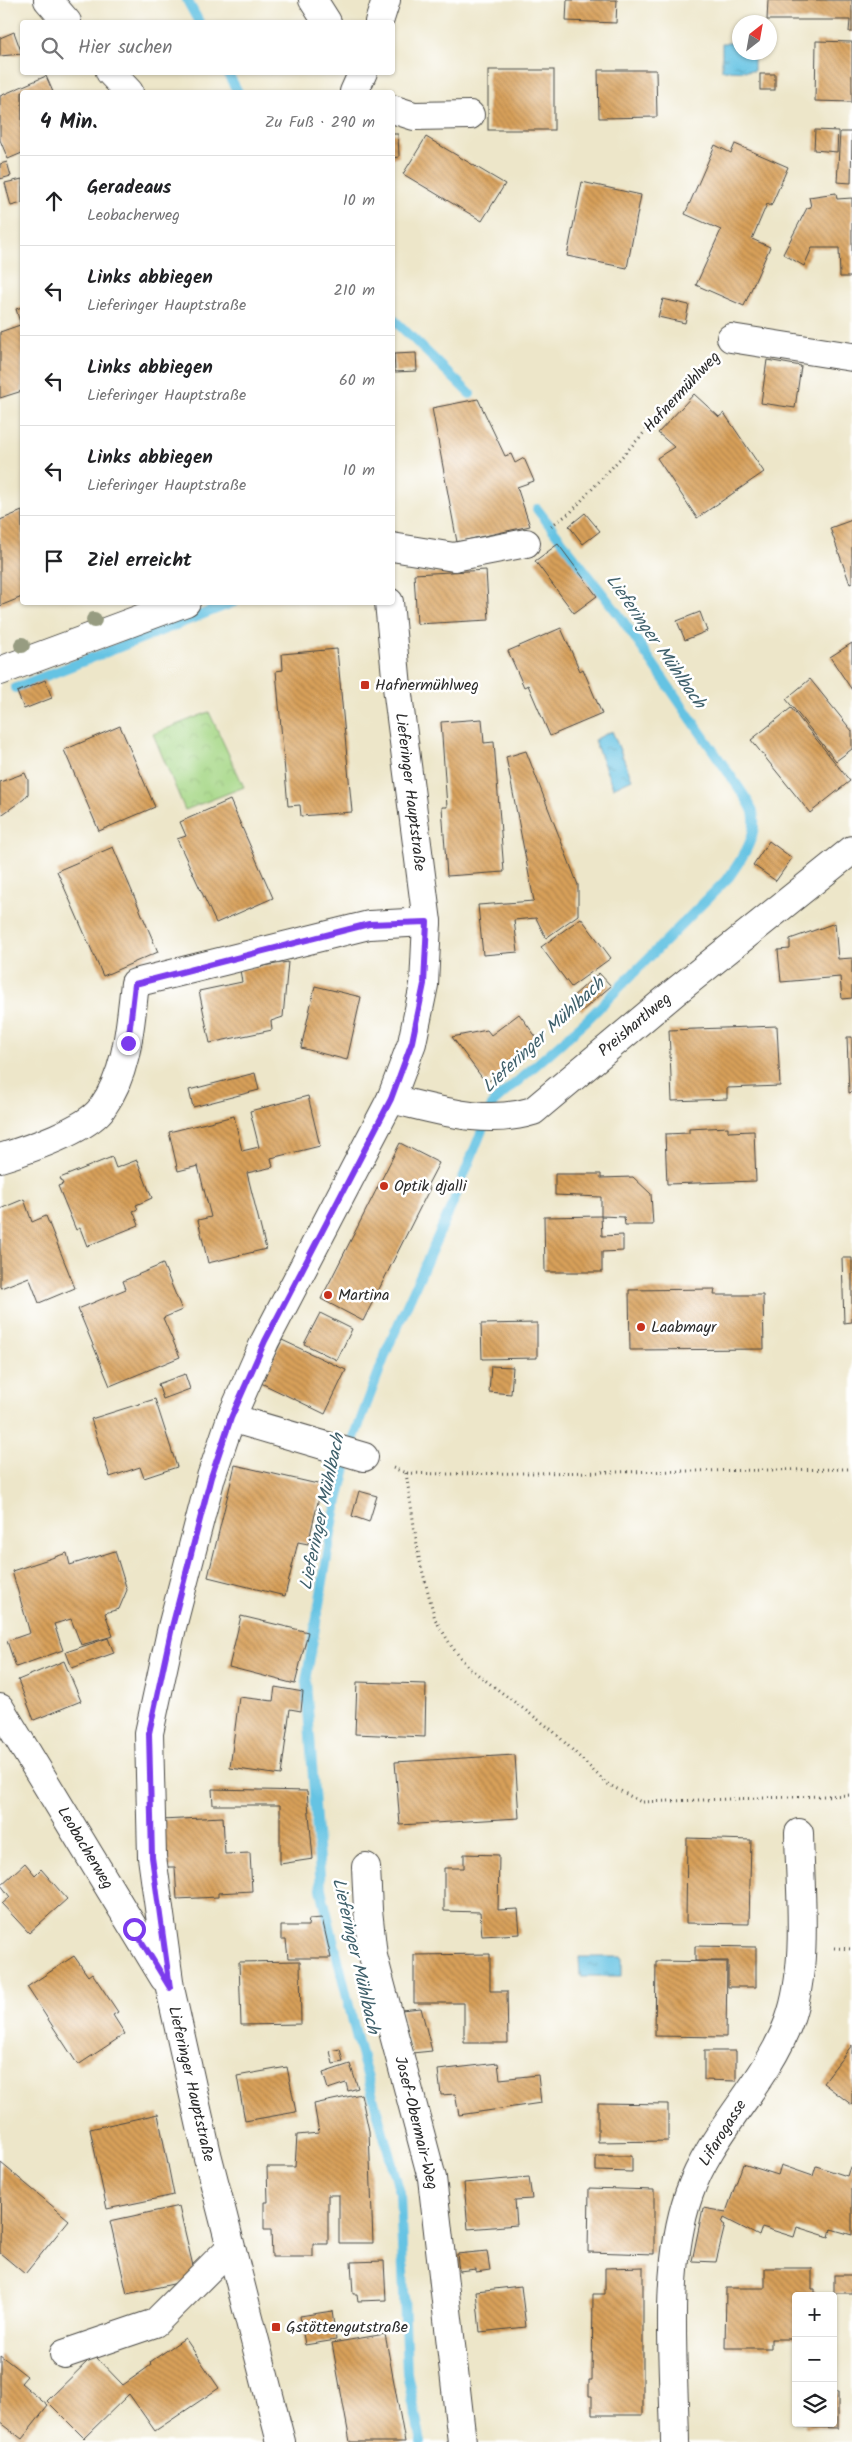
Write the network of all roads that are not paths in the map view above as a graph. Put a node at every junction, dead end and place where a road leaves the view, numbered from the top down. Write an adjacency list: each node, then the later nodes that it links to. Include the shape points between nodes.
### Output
1 (48, 0): 4 (street)
2 (313, 0): 5 (street)
3 (386, 0): 6 (street)
4 (66, 20)
5 (326, 20)
6 (380, 20)
7 (113, 75): 8 (street)
8 (127, 90)
9 (395, 110): 10 (street, via 414,116)
10 (470, 114)
11 (731, 338): 12 (street, Hafnermühlweg)
12 (852, 357)
13 (536, 537): 14 (street, via 454,557)
14 (395, 547)
15 (178, 605): 17 (street)
16 (389, 605): 19 (street, Lieferinger Hauptstraße)
17 (0, 672)
18 (852, 850): 20 (street, Preishartlweg, via 533,1111 504,1118 468,1117)
19 (427, 922): 20 (street, Lieferinger Hauptstraße, via 424,984 412,1042); 21 (street, via 369,924 135,984 128,1043 119,1076 102,1109 75,1128)
20 (391, 1099): 22 (street, Lieferinger Hauptstraße, via 265,1341)
21 (0, 1158)
22 (231, 1418): 23 (street); 27 (street, Lieferinger Hauptstraße, via 211,1477 172,1627 149,1733 152,1857)
23 (364, 1457)
24 (0, 1708): 27 (street, Leobacherweg)
25 (798, 1834): 32 (street, Lifarogasse, via 798,1990 789,2022 772,2055 704,2160 689,2194 677,2243 673,2306)
26 (366, 1867): 31 (street, Josef-Obermair-Weg, via 373,1956 432,2178)
27 (170, 1988): 28 (street, Lieferinger Hauptstraße)
28 (230, 2248): 29 (street, via 155,2323); 30 (street, Lieferinger Hauptstraße)
29 (64, 2354)
30 (281, 2442)
31 (462, 2442)
32 (675, 2442)

